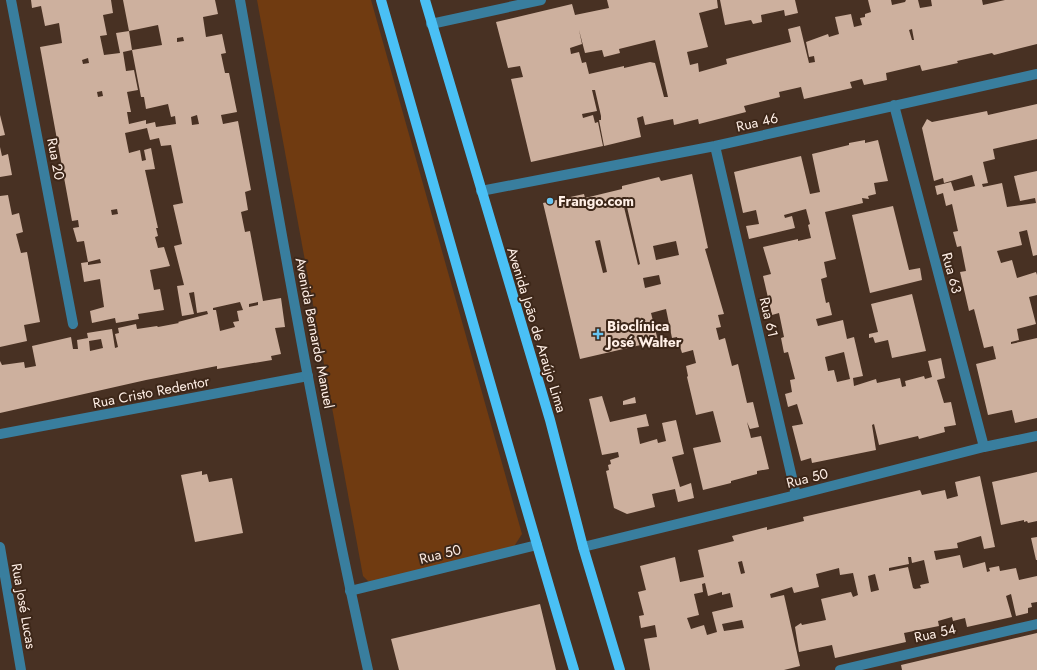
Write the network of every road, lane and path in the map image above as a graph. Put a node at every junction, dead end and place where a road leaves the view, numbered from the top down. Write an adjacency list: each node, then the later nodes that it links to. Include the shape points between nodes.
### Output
1 (11, 0): 11 (street, Rua 20)
2 (240, 0): 12 (street, Avenida Bernardo Manuel)
3 (381, 0): 17 (main road)
4 (424, 0): 6 (main road, Avenida João de Araújo Lima)
5 (540, 0): 6 (street)
6 (431, 24): 10 (main road, Avenida João de Araújo Lima)
7 (1037, 74): 8 (street, Rua 46)
8 (894, 105): 9 (street, Rua 46); 15 (street, Rua 63)
9 (715, 146): 10 (street, Rua 46); 16 (street, Rua 61)
10 (481, 190): 19 (main road, Avenida João de Araújo Lima, via 550,420)
11 (73, 324)
12 (308, 376): 13 (street, Rua Cristo Redentor); 20 (street, Avenida Bernardo Manuel)
13 (0, 434)
14 (1037, 436): 15 (street, Rua 50)
15 (984, 447): 16 (street, Rua 50)
16 (796, 496): 19 (street, Rua 50)
17 (536, 545): 20 (street, Rua 50); 24 (main road)
18 (0, 546): 22 (street, Rua José Lucas)
19 (583, 547): 25 (main road, Avenida João de Araújo Lima)
20 (350, 591): 23 (street, Avenida Bernardo Manuel)
21 (1037, 624): 26 (street, Rua 54)
22 (21, 670)
23 (368, 670)
24 (574, 670)
25 (620, 670)
26 (840, 670)

